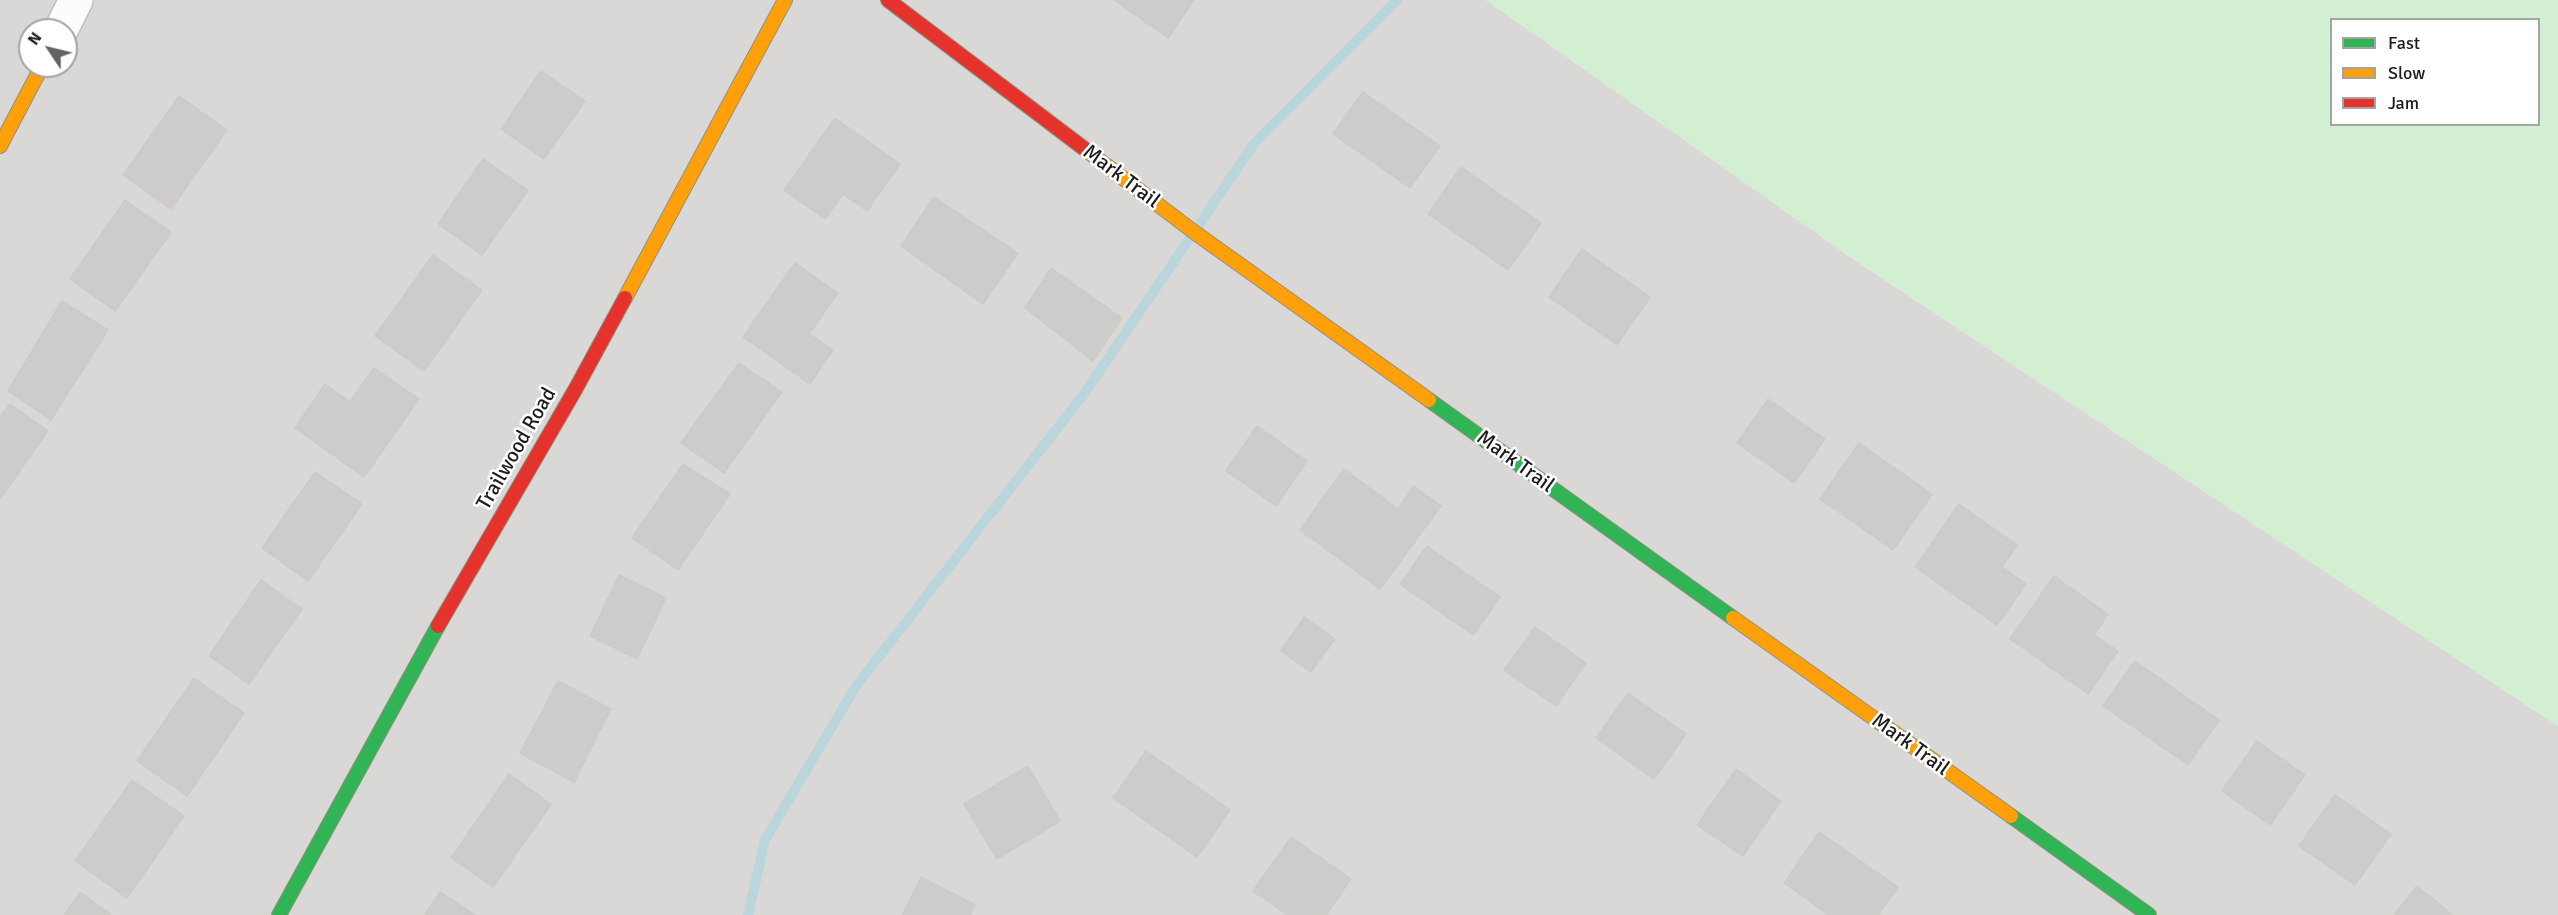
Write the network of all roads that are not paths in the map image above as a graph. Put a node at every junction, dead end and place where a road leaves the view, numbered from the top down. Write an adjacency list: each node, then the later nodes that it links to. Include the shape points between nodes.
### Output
1 (76, 0): 4 (street)
2 (786, 0): 7 (street, Trailwood Road, via 575,390 411,673)
3 (888, 0): 8 (street, Mark Trail, via 1194,232)
4 (67, 18)
5 (36, 78): 6 (street)
6 (0, 146)
7 (279, 915)
8 (2149, 915)

